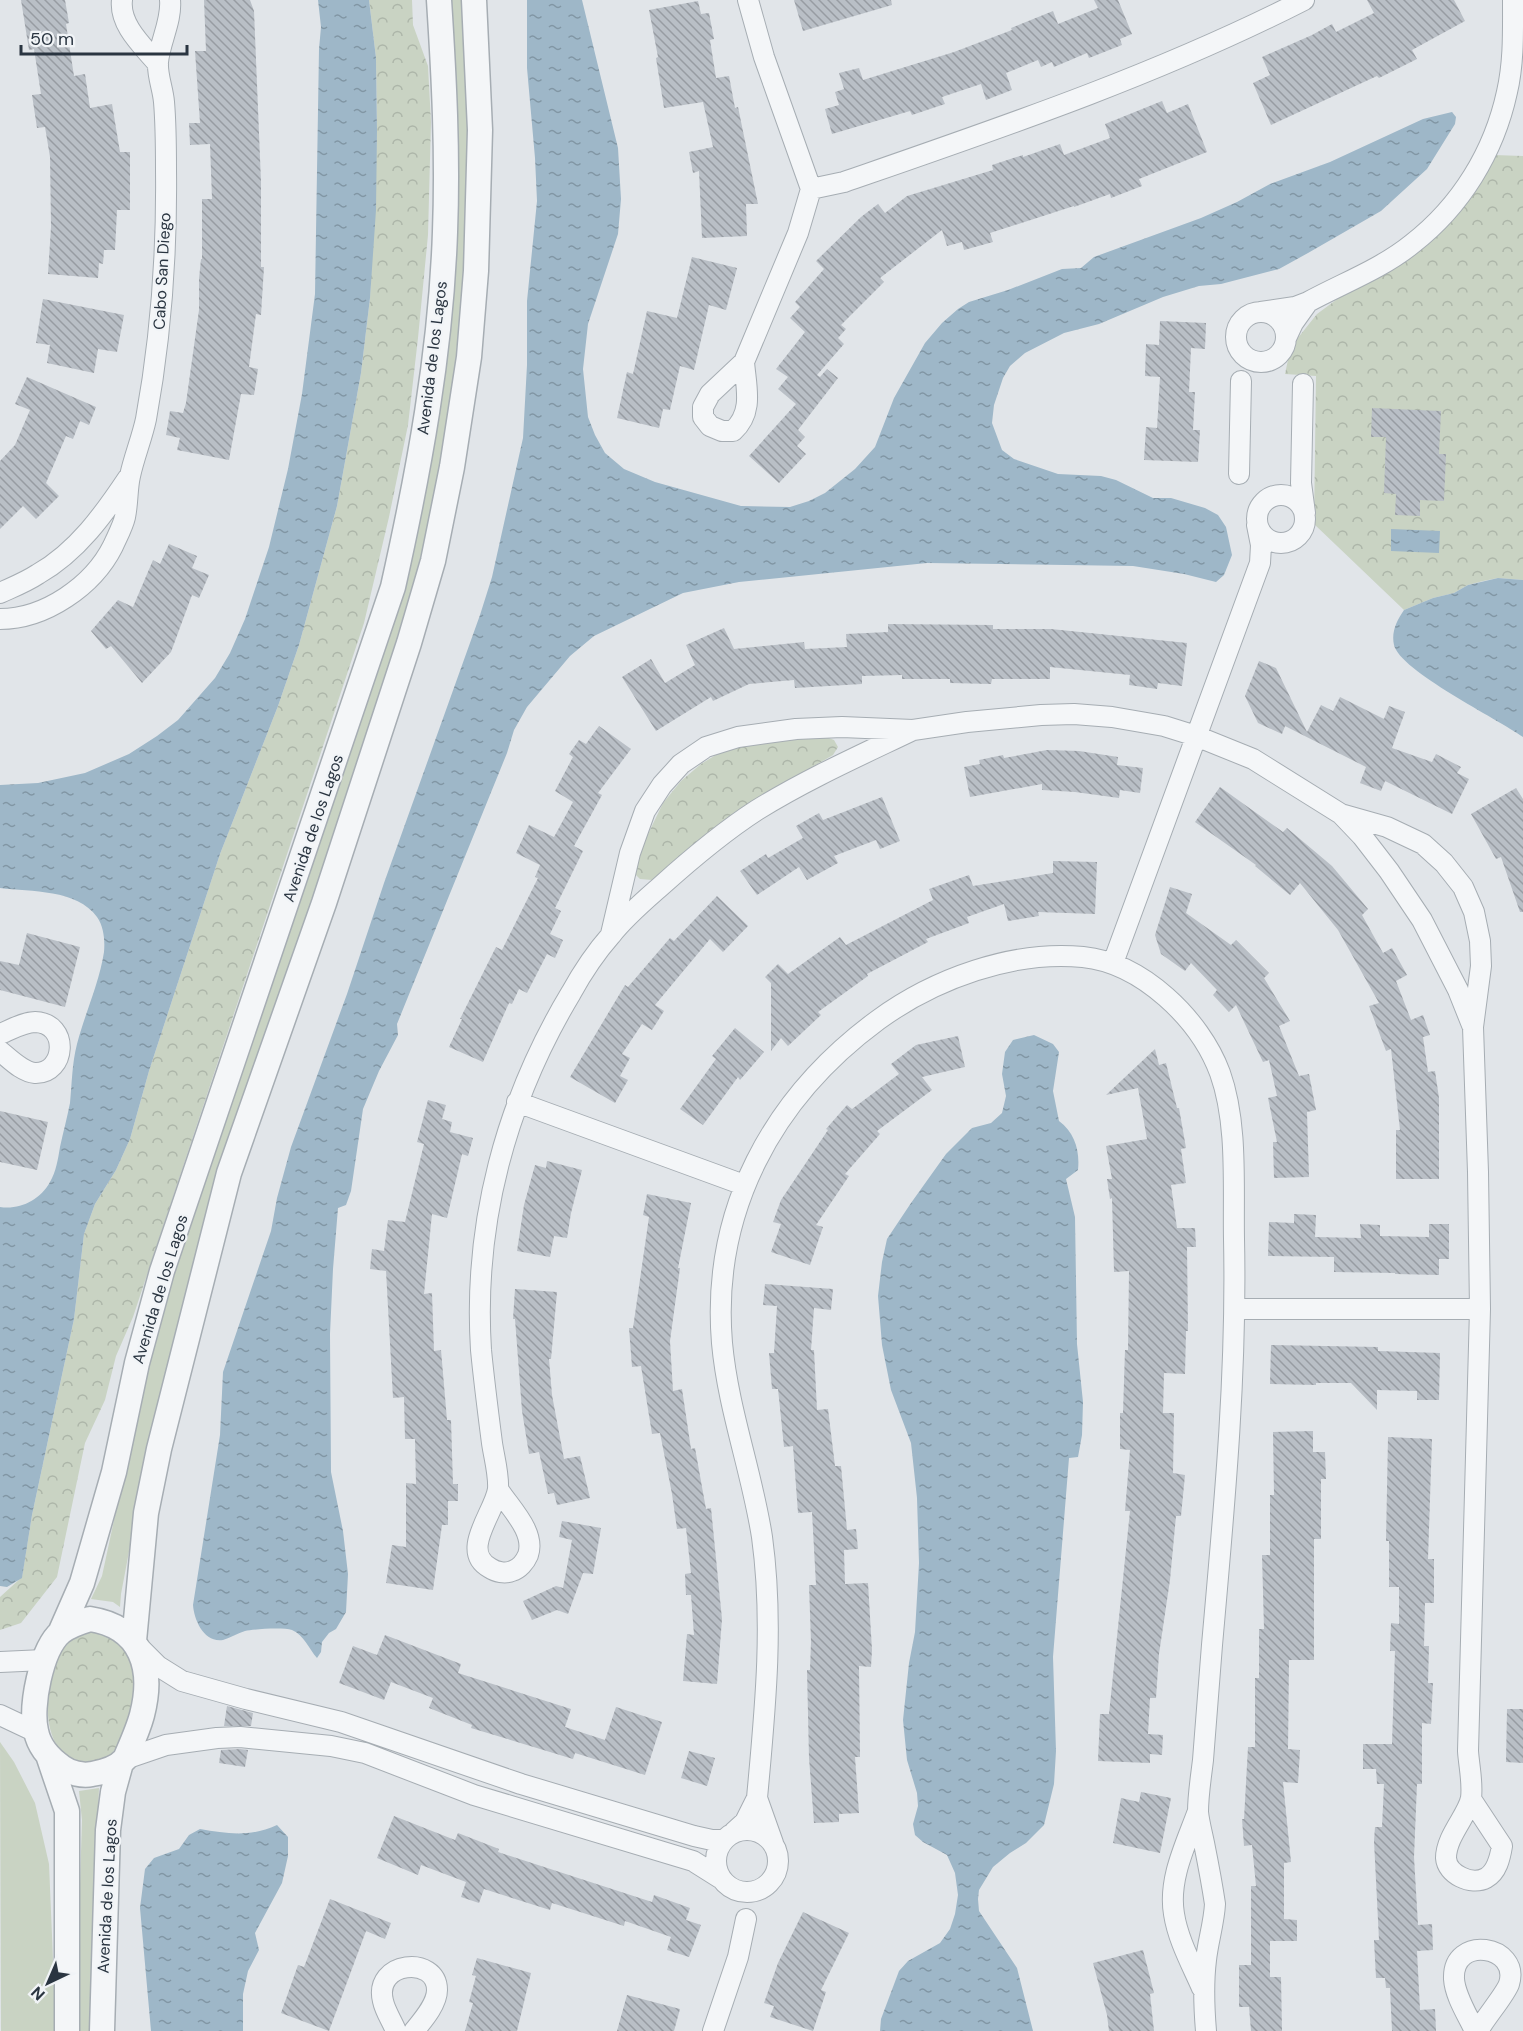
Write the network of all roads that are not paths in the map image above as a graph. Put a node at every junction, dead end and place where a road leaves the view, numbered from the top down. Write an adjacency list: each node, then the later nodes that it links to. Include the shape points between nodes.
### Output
1 (122, 0): 8 (street, via 124,21)
2 (170, 0): 8 (street, Cabo San Diego)
3 (439, 0): 39 (street, Avenida de los Lagos, via 446,111 445,233 430,398 395,576 162,1271 114,1472 82,1583)
4 (474, 0): 40 (street, Avenida de los Lagos, via 480,130 476,271 469,357 448,491 433,561 405,654 324,903 226,1183 146,1513)
5 (748, 0): 9 (street)
6 (1304, 0): 9 (street, via 1064,105 844,182)
7 (1513, 0): 10 (street, via 1508,90 1498,124 1468,186 1444,216 1411,245 1378,267)
8 (158, 63): 19 (street, Cabo San Diego, via 165,125 166,264 155,367)
9 (811, 189): 14 (street, via 798,233)
10 (1308, 302): 11 (street); 12 (street)
11 (1257, 312): 12 (street, via 1278,318); 13 (street, via 1238,326)
12 (1286, 338): 15 (street, via 1276,358)
13 (1236, 341): 15 (street, via 1242,354); 16 (street)
14 (744, 362)
15 (1261, 362): 16 (street, via 1244,374)
16 (1241, 381): 18 (street)
17 (1304, 384): 20 (street)
18 (1239, 474)
19 (130, 476): 24 (street, Cabo San Diego, via 102,517 72,549 39,574); 25 (street, Cabo San Diego, via 125,517 112,548 93,575 72,594 36,613)
20 (1294, 490): 21 (street, via 1264,502 1259,508); 22 (street, via 1305,516 1302,531)
21 (1257, 525): 22 (street, via 1271,541); 23 (street, via 1261,545)
22 (1292, 541): 23 (street)
23 (1256, 573): 27 (street)
24 (0, 593)
25 (0, 619)
26 (914, 730): 27 (street, via 1074,714 1154,724); 29 (street, via 827,772 722,834); 29 (street, via 796,729 738,737 706,747 681,764 645,811 630,853)
27 (1196, 736): 28 (street, via 1253,759); 30 (street)
28 (1341, 814): 31 (street, via 1389,871 1422,920); 31 (street, via 1387,827 1423,844 1463,887 1480,941 1481,966)
29 (611, 934): 34 (street, via 572,991)
30 (1113, 963): 35 (street, via 1043,957 1006,963 971,972 912,998 865,1030 799,1094 759,1153); 36 (street, via 1145,980 1173,1004 1204,1041 1220,1073 1228,1103 1232,1149)
31 (1473, 1027): 37 (street)
32 (0, 1034): 33 (street, via 37,1022 58,1034 61,1044 54,1063 46,1071 34,1073)
33 (0, 1051)
34 (517, 1102): 35 (street); 38 (street, via 495,1174 482,1269 484,1388)
35 (744, 1185): 47 (street, via 731,1226 721,1306 727,1373 766,1571 768,1647)
36 (1236, 1309): 37 (street); 49 (street)
37 (1480, 1309): 48 (street, via 1468,1751)
38 (498, 1489)
39 (60, 1633): 40 (street, via 76,1623 105,1622); 41 (street)
40 (136, 1644): 46 (street, via 146,1674 146,1691 142,1715); 50 (street, via 158,1666 182,1681 341,1722 521,1784 694,1836 712,1840)
41 (44, 1660): 42 (street); 44 (street, via 35,1696)
42 (0, 1662)
43 (0, 1715): 44 (street)
44 (36, 1732): 45 (street)
45 (49, 1758): 46 (street, via 68,1771 89,1775); 56 (street, via 67,1811)
46 (123, 1761): 53 (street, via 166,1745 217,1738 331,1746 365,1753 474,1795 693,1861); 57 (street, Avenida de los Lagos, via 113,1792 108,1830)
47 (757, 1798): 50 (street, via 745,1822); 51 (street)
48 (1471, 1799)
49 (1198, 1811): 55 (street, via 1215,1904); 55 (street, via 1176,1874 1174,1913)
50 (729, 1836): 51 (street, via 756,1831); 53 (street, via 715,1858 716,1869)
51 (772, 1843): 52 (street, via 778,1863)
52 (771, 1883): 53 (street, via 752,1893 742,1893); 54 (street)
53 (726, 1884): 54 (street, via 742,1904)
54 (746, 1919): 60 (street)
55 (1204, 1993): 61 (street)
56 (67, 2031)
57 (102, 2031)
58 (396, 2031): 59 (street, via 382,2001 382,1988 388,1976 409,1965 432,1977 437,1989 435,1999)
59 (414, 2031)
60 (713, 2031)
61 (1206, 2031)

